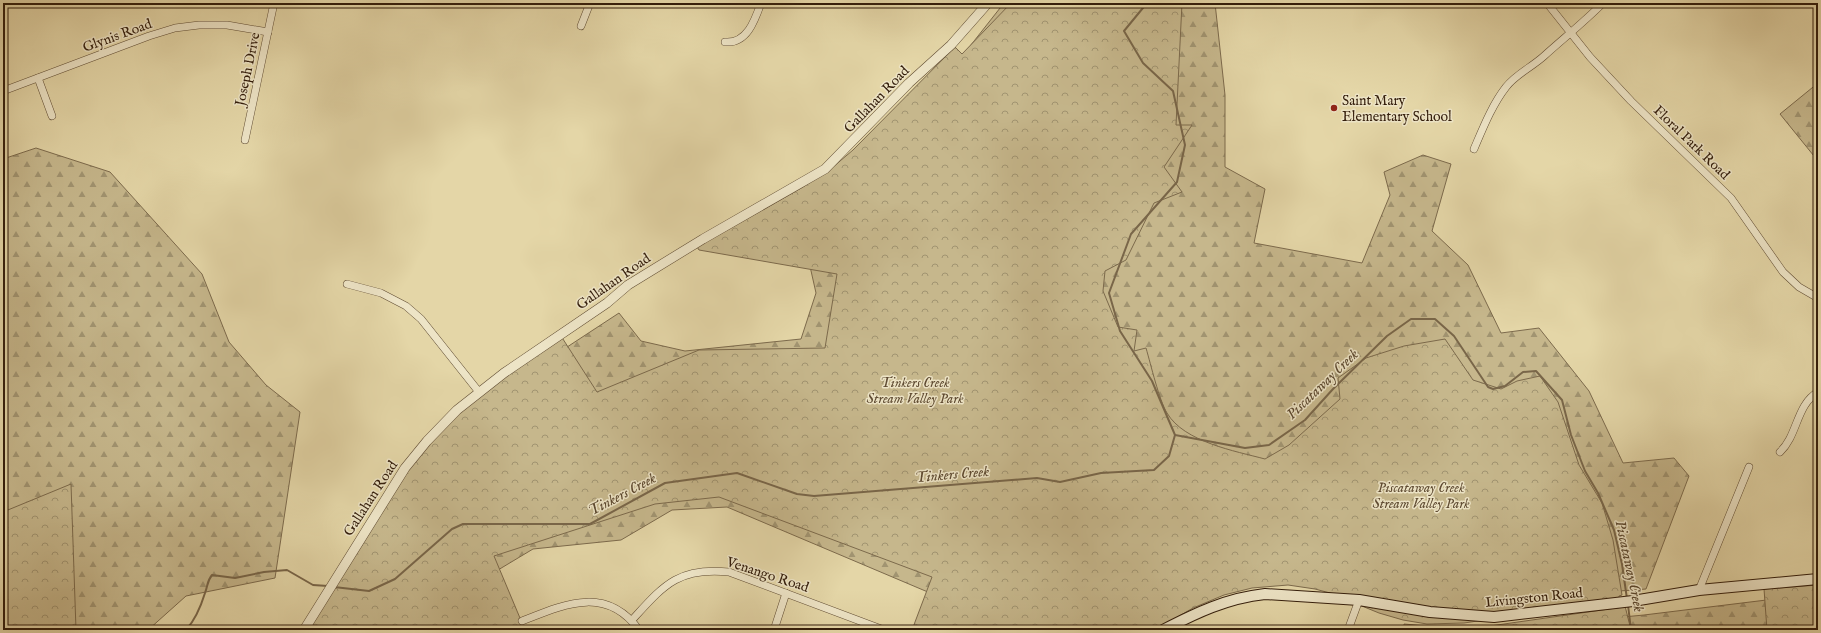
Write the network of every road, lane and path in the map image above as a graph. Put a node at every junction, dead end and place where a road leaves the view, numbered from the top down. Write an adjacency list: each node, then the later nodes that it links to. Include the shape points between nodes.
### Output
1 (274, 3): 8 (street, Joseph Drive)
2 (590, 3): 7 (street)
3 (761, 3): 10 (street, via 743,37 733,43)
4 (988, 3): 18 (street, Gallahan Road, via 951,45 825,169 628,285 607,303)
5 (1547, 3): 9 (street, Floral Park Road)
6 (1603, 3): 9 (street, via 1576,29)
7 (581, 26)
8 (268, 32): 11 (street, Glynis Road, via 228,25 175,28); 14 (street, Joseph Drive)
9 (1569, 32): 15 (street, via 1505,88); 17 (street, Floral Park Road, via 1632,101 1731,198 1783,272 1799,287)
10 (725, 42)
11 (38, 78): 12 (street, Glynis Road); 13 (street)
12 (3, 91)
13 (52, 116)
14 (245, 140)
15 (1474, 150)
16 (347, 284): 18 (street, via 381,293 406,306 421,319)
17 (1818, 298)
18 (479, 392): 28 (street, Gallahan Road, via 440,426 417,452 388,493)
19 (1818, 392): 20 (street, via 1804,406 1792,435)
20 (1780, 452)
21 (1749, 467): 23 (street)
22 (1818, 579): 23 (main road, Livingston Road)
23 (1699, 590): 25 (main road, Livingston Road, via 1494,618 1430,612)
24 (786, 593): 26 (street, Venango Road, via 729,572 699,572 673,580); 30 (street); 31 (street, Venango Road)
25 (1359, 600): 32 (main road, Livingston Road, via 1284,594 1249,596 1203,610); 33 (street)
26 (632, 620): 27 (street, via 616,609 598,602 584,601 554,608); 29 (street)
27 (522, 621)
28 (304, 630)
29 (639, 630)
30 (774, 630)
31 (884, 630)
32 (1163, 630)
33 (1348, 630)

